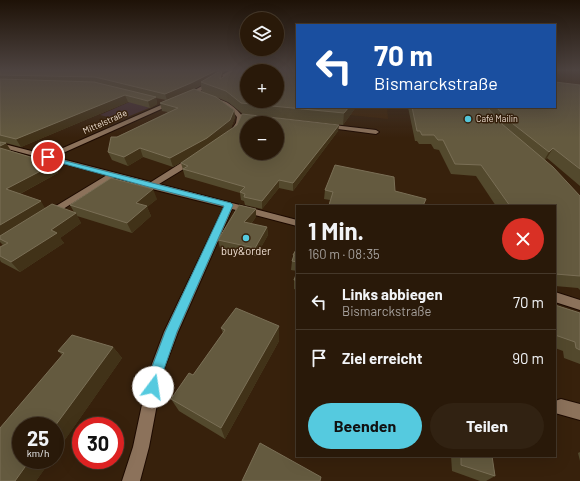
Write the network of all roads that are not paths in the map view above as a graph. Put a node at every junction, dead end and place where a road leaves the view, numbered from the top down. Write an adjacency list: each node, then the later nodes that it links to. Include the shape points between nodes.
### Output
1 (192, 93): 4 (street, Mittelstraße)
2 (200, 93): 7 (street, via 233,108 243,117)
3 (159, 102): 4 (street)
4 (167, 104): 10 (street, Mittelstraße)
5 (316, 125): 6 (street)
6 (376, 132)
7 (229, 135)
8 (0, 145): 10 (street)
9 (198, 156): 12 (street)
10 (48, 157): 11 (street)
11 (113, 175): 12 (street); 14 (street)
12 (152, 186): 13 (street)
13 (229, 205): 15 (street); 20 (street, via 171,332 156,372 141,447)
14 (42, 218)
15 (296, 224)
16 (556, 297): 17 (street)
17 (576, 304)
18 (561, 407): 19 (street)
19 (580, 412)
20 (131, 481)

